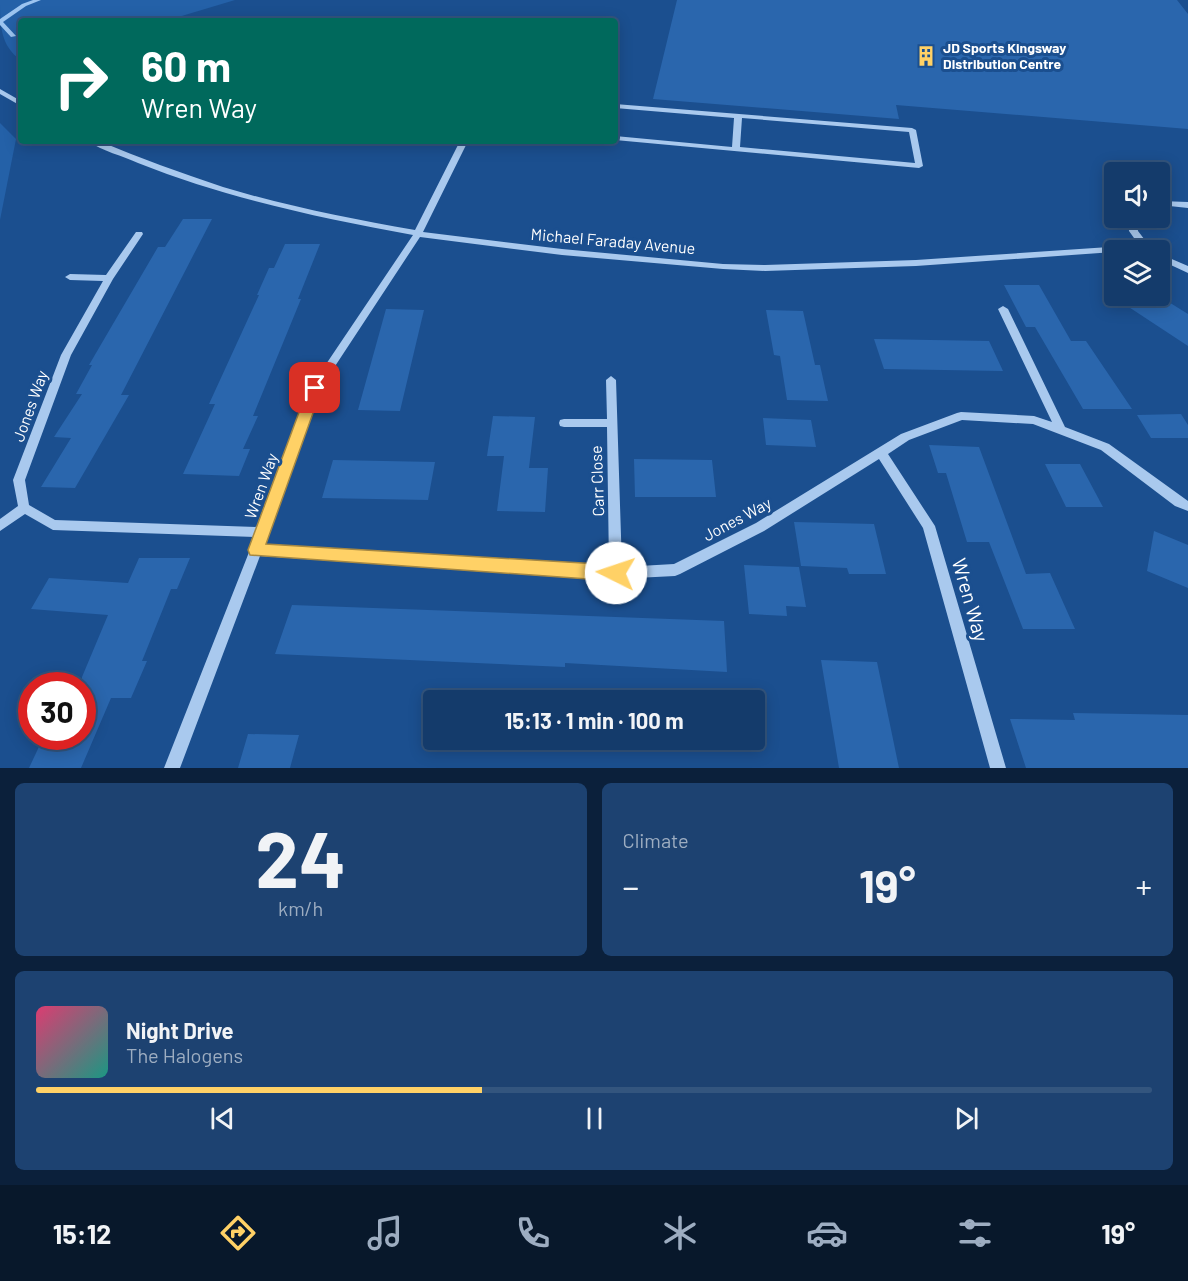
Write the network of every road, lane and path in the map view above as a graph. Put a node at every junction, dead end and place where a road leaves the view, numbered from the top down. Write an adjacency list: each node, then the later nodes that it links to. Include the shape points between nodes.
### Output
1 (0, 91): 2 (street)
2 (18, 102)
3 (618, 106): 4 (street)
4 (738, 116): 8 (street); 8 (street, via 912,130 919,166)
5 (618, 138): 8 (street)
6 (99, 144): 12 (street, Michael Faraday Avenue, via 239,193)
7 (462, 144): 12 (street, Wren Way)
8 (736, 149)
9 (1170, 204): 10 (street)
10 (1188, 205)
11 (139, 234): 17 (street, Jones Way)
12 (417, 235): 13 (street, Michael Faraday Avenue, via 557,252 755,268 935,264); 27 (street, Wren Way, via 315,388)
13 (1104, 252)
14 (1170, 262): 15 (street)
15 (1188, 270)
16 (70, 278): 17 (street)
17 (110, 278): 25 (street, Jones Way, via 66,355 19,480)
18 (1003, 309): 22 (street)
19 (610, 380): 21 (street, Carr Close)
20 (564, 423): 21 (street, Carr Close)
21 (612, 423): 29 (street, Carr Close)
22 (1061, 430): 23 (street, Jones Way, via 1034,420 961,416 904,437); 24 (street, Jones Way, via 1105,447)
23 (881, 453): 29 (street, Jones Way, via 760,527 675,570); 31 (street, Wren Way, via 929,526)
24 (1188, 506)
25 (24, 508): 26 (street); 27 (street, via 53,525)
26 (0, 526)
27 (263, 532): 28 (street, Wren Way)
28 (256, 550): 29 (street, Jones Way); 30 (street, Wren Way)
29 (616, 573)
30 (172, 768)
31 (998, 768)

